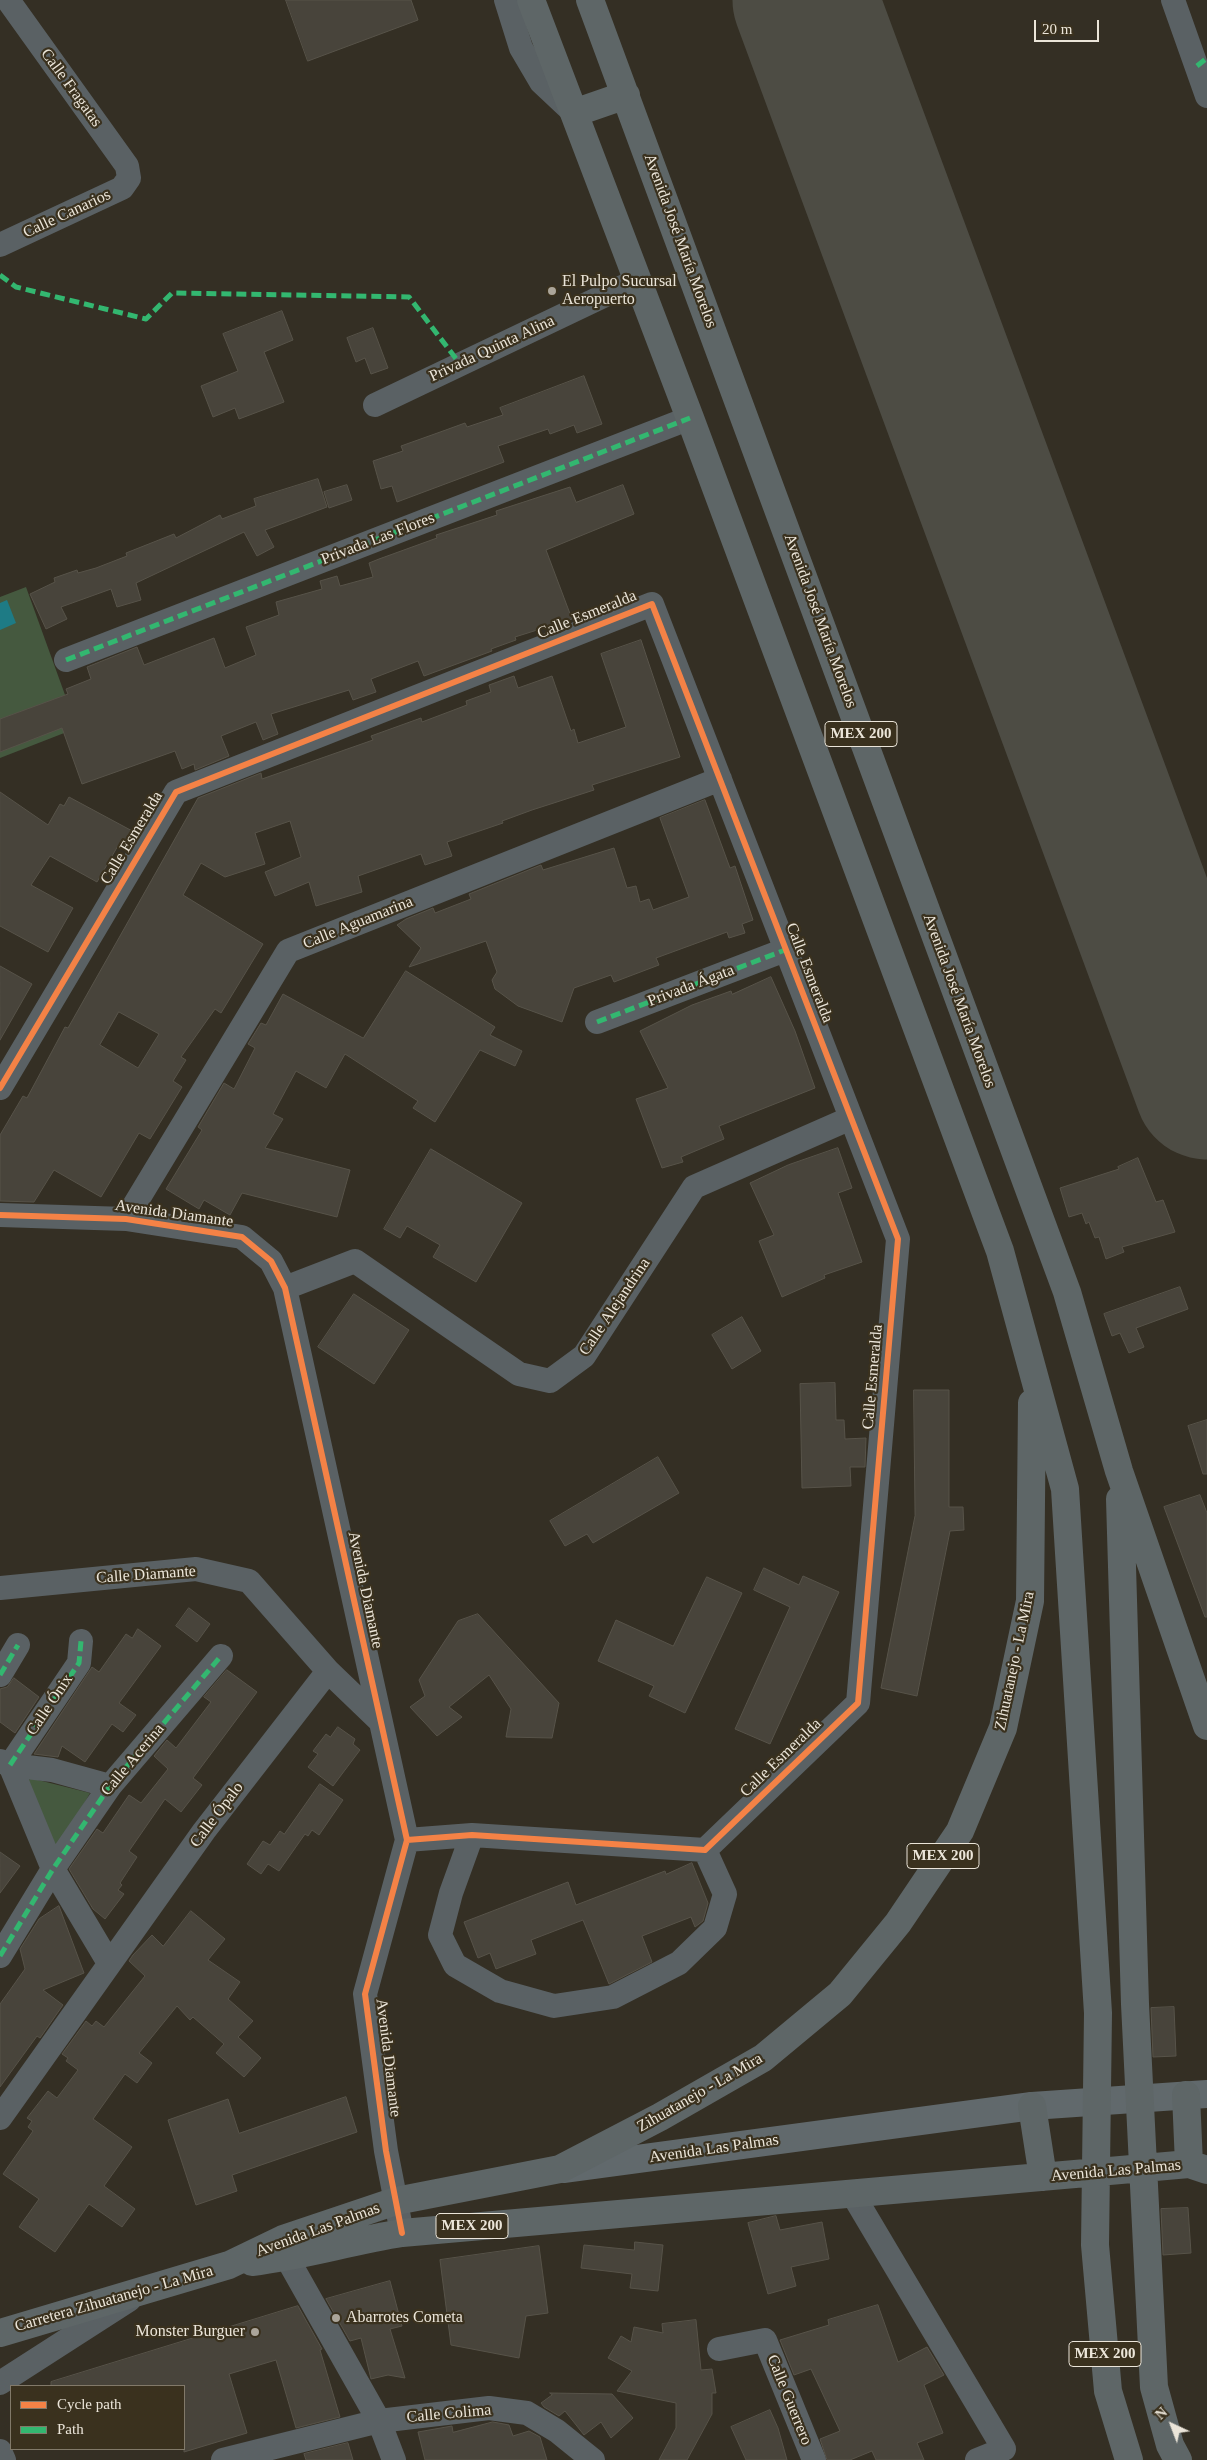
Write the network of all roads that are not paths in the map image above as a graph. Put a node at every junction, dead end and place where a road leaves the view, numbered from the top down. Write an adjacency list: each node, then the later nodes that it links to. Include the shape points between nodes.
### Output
1 (506, 0): 9 (street, via 521,48 541,82)
2 (531, 0): 9 (highway, MEX 200)
3 (590, 0): 7 (highway, Avenida José María Morelos / MEX 200)
4 (1173, 0): 6 (street)
5 (7, 8): 10 (street, Calle Fragatas, via 127,166)
6 (1202, 62): 8 (street)
7 (626, 95): 9 (highway); 25 (highway, Avenida José María Morelos / MEX 200, via 1067,1292)
8 (1207, 96)
9 (574, 113): 12 (highway, MEX 200)
10 (130, 178): 11 (street, Calle Canarios, via 122,188)
11 (0, 245)
12 (637, 280): 13 (street, Privada Quinta Alina); 14 (highway, MEX 200)
13 (374, 405)
14 (690, 418): 15 (street, Privada Las Flores); 24 (highway, MEX 200, via 1000,1251)
15 (66, 660)
16 (720, 779): 17 (street, Calle Esmeralda); 19 (street, Calle Esmeralda, via 652,604 176,792); 22 (street, Calle Aguamarina, via 288,951)
17 (785, 950): 18 (street, Privada Ágata); 20 (street, Calle Esmeralda)
18 (597, 1022)
19 (0, 1088)
20 (851, 1118): 23 (street, Calle Alejandrina, via 694,1187 584,1356 550,1380 519,1374 355,1260); 38 (street, Calle Esmeralda, via 898,1239 858,1703)
21 (0, 1216): 22 (street, Avenida Diamante)
22 (126, 1219): 23 (street, Avenida Diamante, via 242,1237 271,1262)
23 (285, 1288): 32 (street, Avenida Diamante)
24 (1032, 1368): 46 (highway, Zihuatanejo - La Mira / MEX 200, via 1030,1600 1003,1728 960,1830 898,1923 840,1994 763,2058); 65 (highway, MEX 200, via 1065,1489 1098,2013 1095,2245 1108,2391)
25 (1119, 1471): 33 (highway, MEX 200); 66 (highway, via 1135,2004 1154,2387 1170,2445)
26 (0, 1588): 30 (street, Calle Diamante, via 196,1569 249,1581)
27 (81, 1641): 34 (street, Calle Ónix, via 78,1663)
28 (18, 1645): 31 (street)
29 (221, 1656): 35 (street, Calle Acerina)
30 (328, 1671): 32 (street, Calle Diamante); 41 (street, Calle Ópalo, via 204,1832)
31 (0, 1675)
32 (380, 1722): 37 (street, Avenida Diamante)
33 (1207, 1726)
34 (5, 1763): 35 (street, via 52,1770); 39 (street)
35 (110, 1786): 39 (street, Calle Acerina)
36 (472, 1835): 37 (street); 38 (street); 38 (street, via 440,1935 455,1965 500,1991 554,2006 613,1997 679,1963 715,1928 725,1894)
37 (407, 1840): 49 (street, Avenida Diamante, via 365,1994 386,2152)
38 (705, 1850)
39 (53, 1869): 40 (street, Calle Acerina); 41 (street)
40 (0, 1956)
41 (109, 1963): 44 (street, Calle Ópalo)
42 (1197, 2095): 43 (main road, Avenida Las Palmas); 45 (highway)
43 (1032, 2106): 46 (main road, Avenida Las Palmas); 47 (highway)
44 (0, 2118)
45 (1201, 2166): 47 (highway, Avenida Las Palmas / MEX 200)
46 (560, 2169): 49 (highway, Avenida Las Palmas / MEX 200)
47 (1043, 2177): 48 (highway, Avenida Las Palmas / MEX 200)
48 (852, 2193): 50 (highway, Avenida Las Palmas / MEX 200); 64 (street, via 1004,2449)
49 (396, 2201): 50 (street, Avenida Diamante); 51 (highway, Avenida Las Palmas / MEX 200)
50 (402, 2233): 51 (highway, Avenida Las Palmas / MEX 200)
51 (285, 2249): 52 (highway, Avenida Las Palmas / MEX 200); 57 (street)
52 (229, 2265): 53 (highway, Carretera Zihuatanejo - La Mira / MEX 200)
53 (138, 2294): 54 (highway, Carretera Zihuatanejo - La Mira / MEX 200); 56 (street)
54 (0, 2333)
55 (719, 2349): 63 (street, Calle Guerrero, via 765,2340)
56 (0, 2383)
57 (379, 2421): 60 (street, Calle Colima); 61 (street); 62 (street, Calle Colima, via 489,2408 527,2413 557,2431)
58 (0, 2451): 59 (street)
59 (4, 2460)
60 (223, 2460)
61 (394, 2460)
62 (593, 2460)
63 (814, 2460)
64 (977, 2460)
65 (1129, 2460)
66 (1178, 2460)

